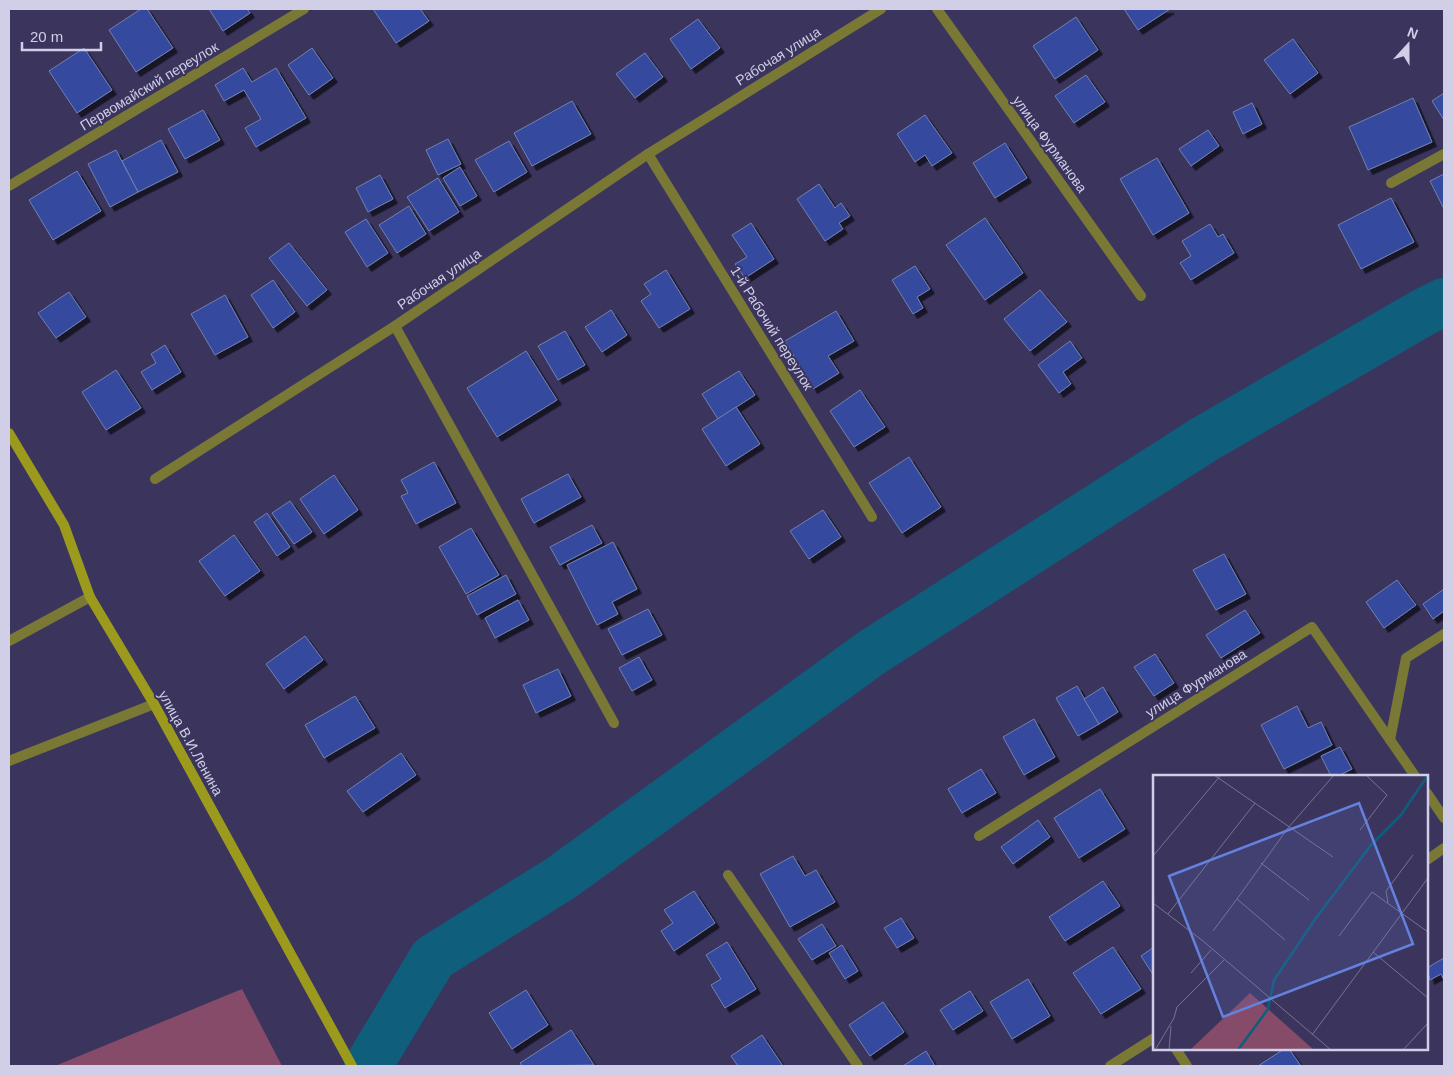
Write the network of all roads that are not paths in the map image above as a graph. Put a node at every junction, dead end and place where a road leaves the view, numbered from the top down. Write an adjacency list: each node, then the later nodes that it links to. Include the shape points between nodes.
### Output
1 (304, 9): 7 (street, Первомайский переулок)
2 (881, 9): 4 (street, Рабочая улица)
3 (936, 9): 8 (street, улица Фурманова)
4 (648, 154): 9 (street, Рабочая улица); 12 (street, 1-й Рабочий переулок)
5 (1444, 154): 6 (street)
6 (1391, 183)
7 (9, 186)
8 (1141, 296)
9 (394, 326): 11 (street); 17 (street, Рабочая улица)
10 (9, 433): 13 (main road, улица В.И.Ленина, via 64,525)
11 (154, 479)
12 (872, 517)
13 (90, 597): 15 (street); 16 (main road, улица В.И.Ленина)
14 (1444, 634): 18 (street, via 1406,658)
15 (9, 641)
16 (154, 704): 19 (street); 29 (main road, улица В.И.Ленина)
17 (614, 723)
18 (1390, 740): 20 (street, улица Фурманова); 23 (street, улица Фурманова, via 1312,627)
19 (9, 761)
20 (1414, 775)
21 (1428, 794): 22 (street)
22 (1444, 818)
23 (979, 836)
24 (1444, 848): 25 (street)
25 (1428, 859)
26 (728, 875): 30 (street)
27 (1153, 1039): 31 (street)
28 (1177, 1050): 32 (street)
29 (352, 1066)
30 (858, 1066)
31 (1110, 1066)
32 (1186, 1066)

